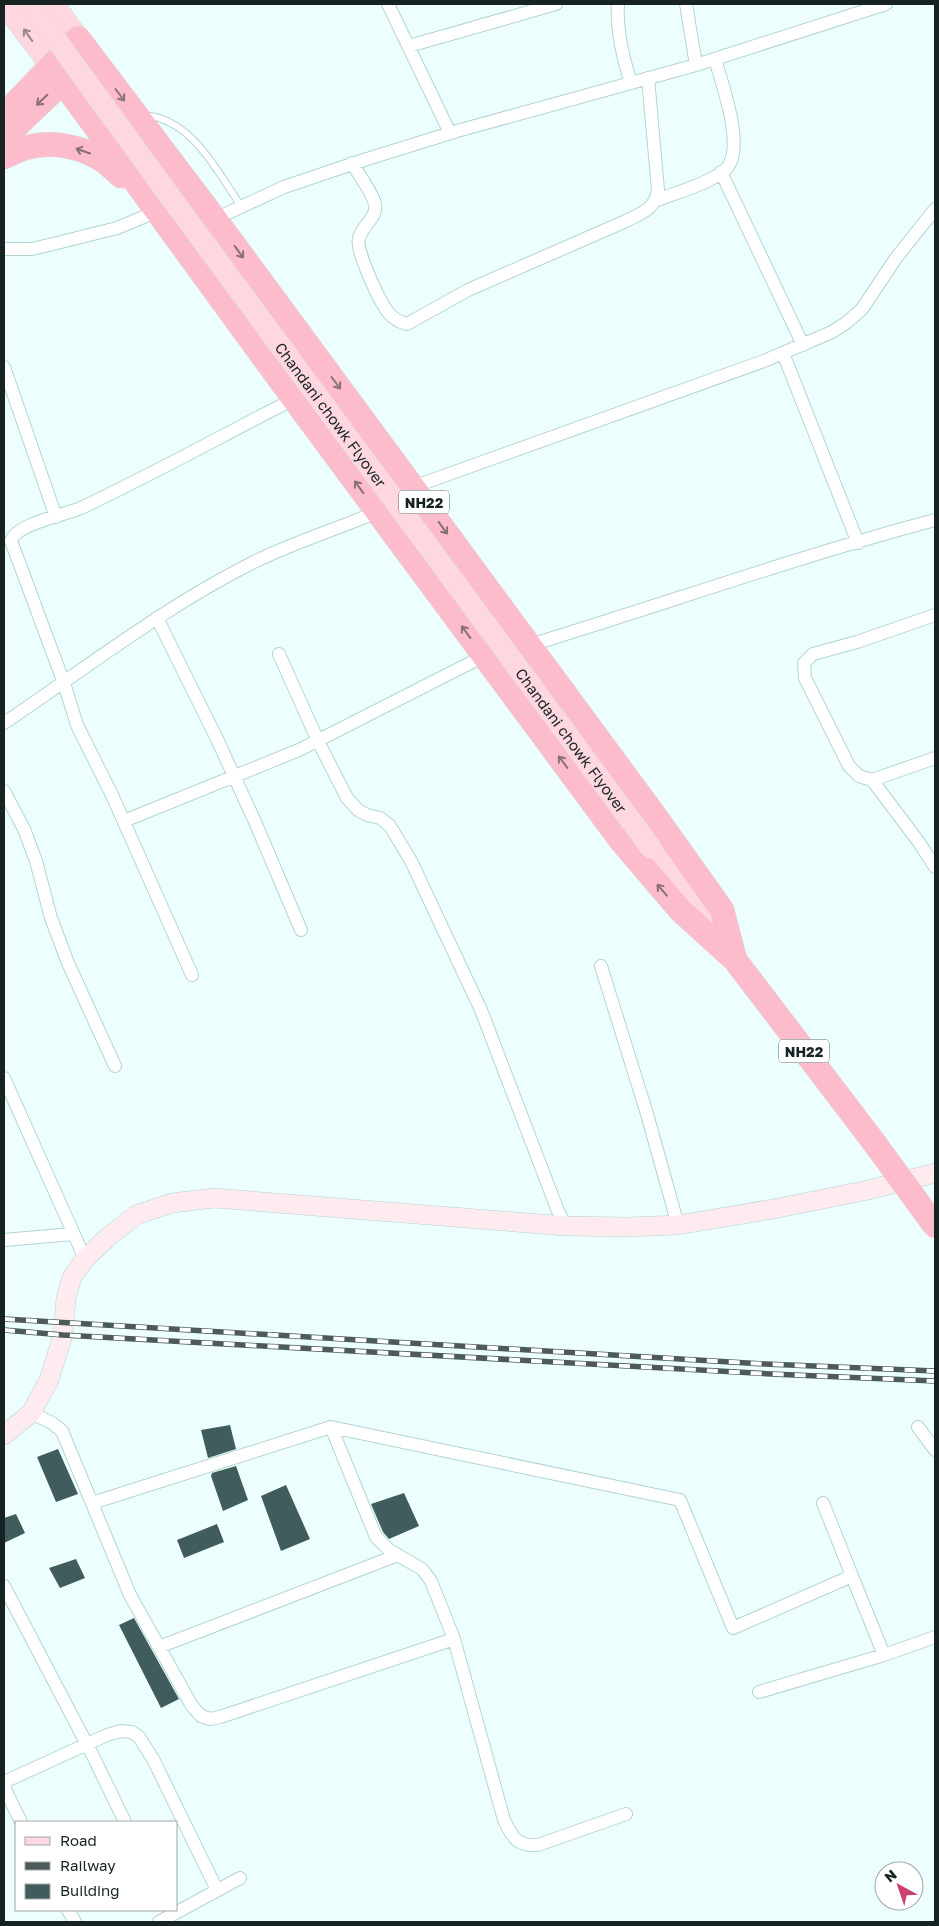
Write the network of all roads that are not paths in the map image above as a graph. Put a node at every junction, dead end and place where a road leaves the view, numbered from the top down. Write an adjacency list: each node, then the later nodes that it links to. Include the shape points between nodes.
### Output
1 (4, 4): 13 (main road, one-way to 1)
2 (30, 4): 53 (main road, Chandani chowk Flyover, bridge)
3 (54, 4): 10 (main road)
4 (388, 4): 9 (street)
5 (556, 4): 9 (street)
6 (618, 4): 15 (street, via 619,33)
7 (686, 4): 12 (street)
8 (886, 4): 11 (street)
9 (408, 46): 18 (street)
10 (85, 47): 13 (highway); 16 (highway, NH22, one-way to 16)
11 (716, 59): 12 (street); 22 (street, via 734,142 727,168)
12 (696, 65): 14 (street)
13 (57, 73): 17 (highway); 19 (highway, one-way to 19); 24 (highway, NH22)
14 (648, 78): 15 (street); 23 (street)
15 (631, 83): 18 (street)
16 (135, 114): 25 (lane, via 156,116 184,131 205,154); 27 (highway, NH22)
17 (4, 115)
18 (450, 133): 21 (street)
19 (4, 138)
20 (4, 157): 24 (highway, one-way to 20, via 98,157 83,150 48,145 25,148)
21 (352, 163): 23 (street, via 375,205 374,216 363,227 358,240 359,252 387,311 397,321 407,324 468,290 626,221 648,210); 25 (street)
22 (721, 172): 23 (street); 29 (street)
23 (657, 200)
24 (154, 205): 28 (street, via 117,228 32,249); 32 (highway, NH22)
25 (241, 206): 27 (street)
26 (935, 209): 29 (street, via 896,258 862,309 832,332)
27 (215, 219): 33 (highway, NH22, one-way to 33)
28 (4, 249)
29 (803, 345): 30 (street)
30 (783, 353): 33 (street); 37 (street)
31 (4, 367): 35 (street)
32 (294, 399): 34 (highway, NH22, one-way to 32); 35 (street)
33 (413, 487): 40 (highway, NH22, one-way to 40)
34 (377, 512): 39 (street, via 250,563); 42 (highway, NH22, one-way to 34)
35 (56, 517): 43 (street, via 24,528 13,535 11,541)
36 (935, 520): 37 (street)
37 (858, 543): 40 (street)
38 (935, 615): 48 (street, via 813,654 804,663 805,678 849,766 859,776)
39 (156, 618): 43 (street); 47 (street)
40 (530, 645): 53 (highway, NH22, via 722,910)
41 (279, 654): 45 (street)
42 (484, 656): 45 (street); 53 (highway, NH22, one-way to 42, via 680,910 622,842)
43 (64, 683): 44 (street); 50 (street, via 77,725)
44 (4, 723)
45 (318, 741): 47 (street); 60 (street, via 346,798 358,810 380,818 390,826 411,861 481,1010)
46 (935, 758): 48 (street)
47 (234, 776): 50 (street); 52 (street)
48 (872, 780): 51 (street)
49 (4, 791): 56 (street, via 24,828 68,964)
50 (124, 821): 55 (street)
51 (934, 861)
52 (301, 930)
53 (735, 960): 61 (highway, NH22, bridge)
54 (601, 966): 59 (street)
55 (192, 975)
56 (115, 1066)
57 (4, 1078): 62 (street)
58 (935, 1172): 59 (main road, via 773,1210)
59 (678, 1225): 60 (main road)
60 (566, 1226): 64 (main road, via 214,1198 172,1203 136,1215)
61 (935, 1226)
62 (73, 1234): 63 (street); 64 (street)
63 (4, 1240)
64 (85, 1259): 65 (main road, via 72,1277 55,1364)
65 (32, 1413): 68 (main road); 70 (street, via 62,1431)
66 (331, 1427): 70 (street); 72 (street, via 376,1537); 73 (street, via 680,1500 733,1628)
67 (918, 1427): 69 (street)
68 (4, 1435)
69 (935, 1450)
70 (92, 1503): 77 (street, via 130,1595)
71 (823, 1503): 73 (street)
72 (398, 1555): 76 (street, via 422,1569 430,1581); 77 (street)
73 (852, 1576): 78 (street)
74 (4, 1586): 80 (street)
75 (935, 1637): 78 (street)
76 (454, 1639): 77 (street, via 210,1719 201,1716 192,1706); 83 (street, via 504,1820 517,1842 526,1846 538,1844)
77 (159, 1647)
78 (884, 1655): 79 (street)
79 (759, 1692)
80 (86, 1744): 81 (street); 85 (street); 87 (street, via 121,1731 140,1737)
81 (4, 1782)
82 (4, 1787): 84 (street)
83 (626, 1814)
84 (21, 1821)
85 (124, 1821)
86 (240, 1878): 87 (street)
87 (217, 1890): 88 (street)
88 (178, 1909)
89 (69, 1911): 91 (street)
90 (170, 1913): 92 (street)
91 (75, 1922)
92 (159, 1922)

